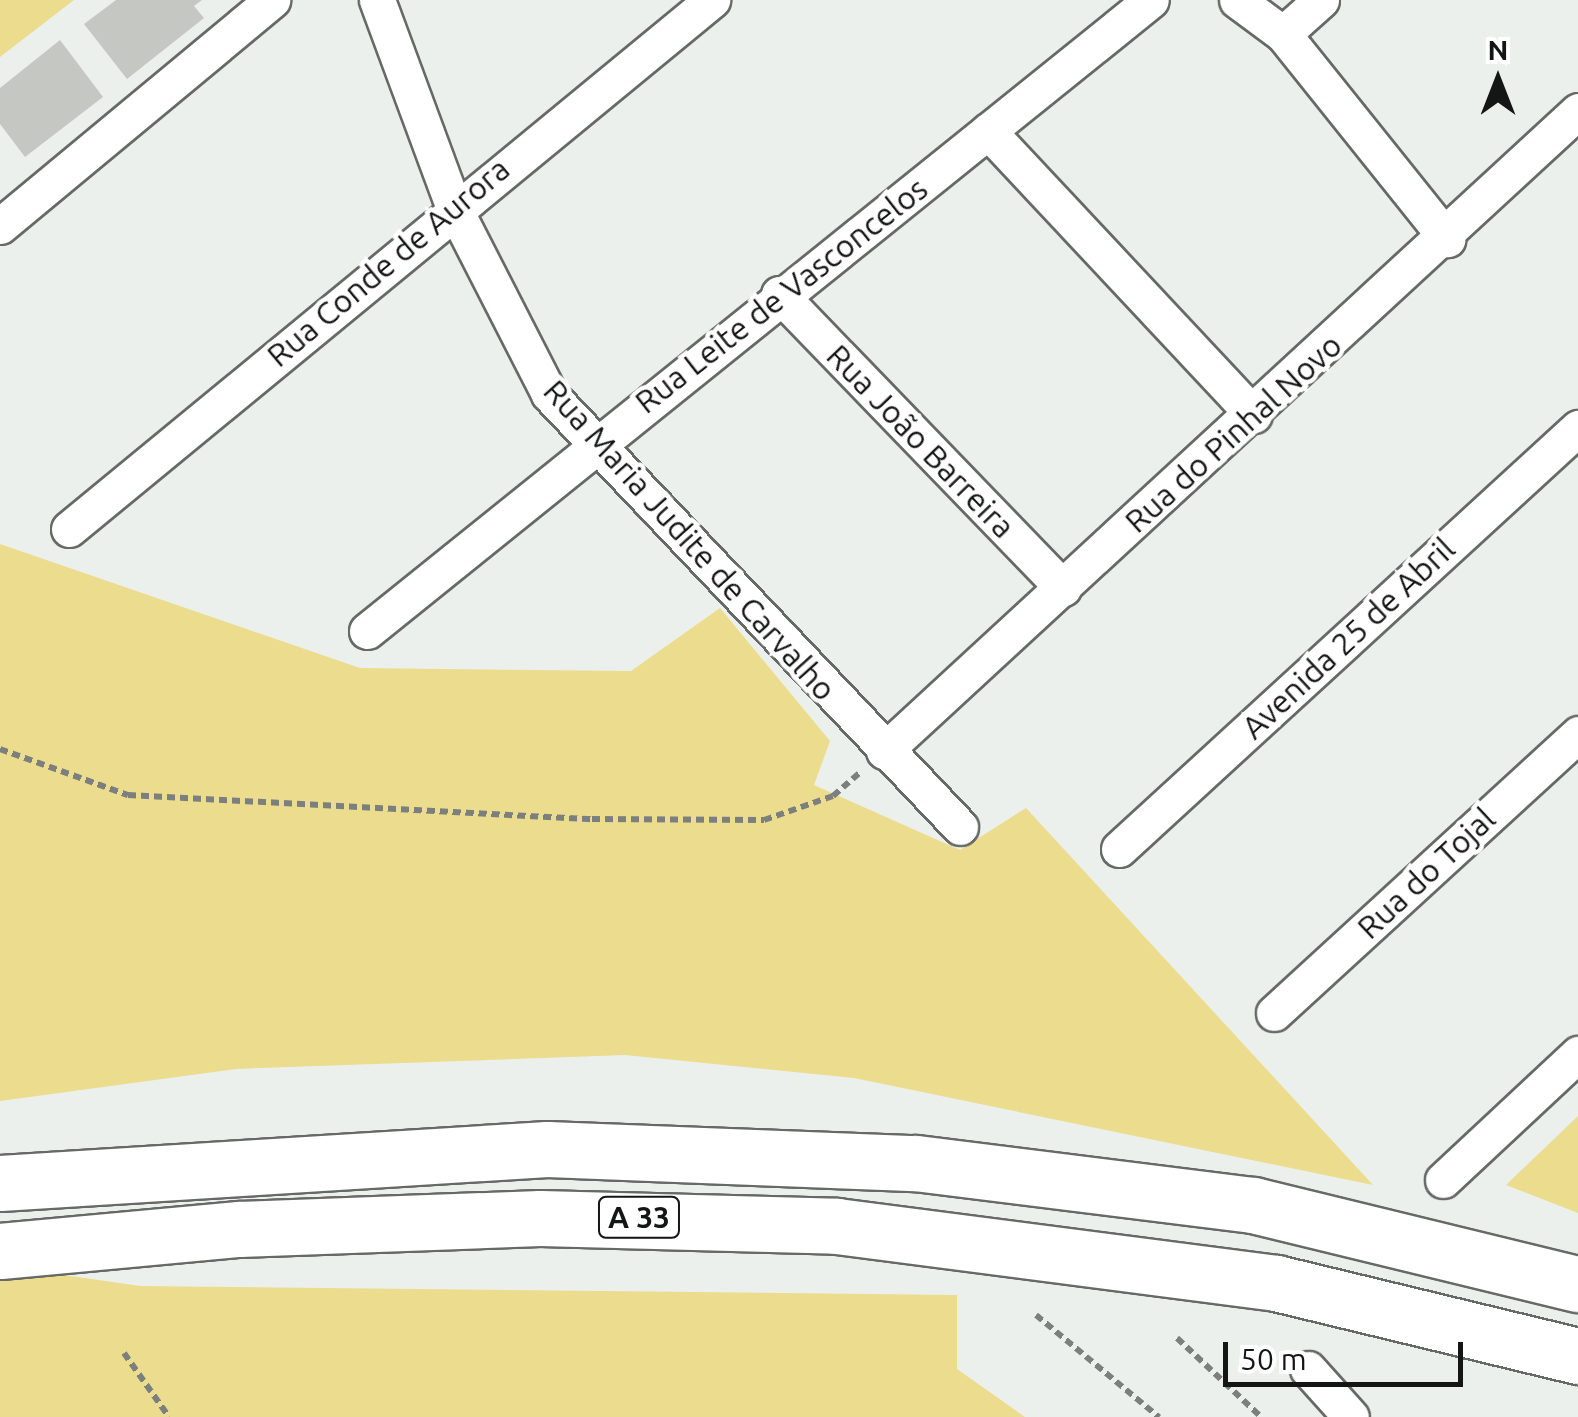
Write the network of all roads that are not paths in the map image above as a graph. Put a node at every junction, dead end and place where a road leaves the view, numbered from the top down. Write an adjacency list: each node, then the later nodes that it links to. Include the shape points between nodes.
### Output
1 (272, 0): 11 (street)
2 (377, 0): 10 (street, Rua Maria Judite de Carvalho)
3 (712, 0): 10 (street, Rua Conde de Aurora)
4 (1151, 0): 9 (street, Rua Leite de Vasconcelos)
5 (1238, 0): 7 (street)
6 (1321, 0): 7 (street)
7 (1283, 34): 12 (street)
8 (1578, 111): 12 (street, Rua do Pinhal Novo)
9 (988, 131): 13 (street, Rua Leite de Vasconcelos); 14 (street)
10 (453, 206): 16 (street, Rua Maria Judite de Carvalho, via 549,394); 17 (street, Rua Conde de Aurora)
11 (0, 226)
12 (1447, 239): 14 (street, Rua do Pinhal Novo)
13 (779, 294): 16 (street, Rua Leite de Vasconcelos); 18 (street, Rua João Barreira)
14 (1254, 415): 18 (street, Rua do Pinhal Novo)
15 (1578, 428): 23 (street, Avenida 25 de Abril)
16 (593, 444): 19 (street, Rua Leite de Vasconcelos); 21 (street, Rua Maria Judite de Carvalho)
17 (69, 529)
18 (1063, 588): 21 (street, Rua do Pinhal Novo)
19 (366, 631)
20 (1578, 734): 24 (street, Rua do Tojal)
21 (884, 752): 22 (street, Rua Maria Judite de Carvalho)
22 (960, 827)
23 (1119, 849)
24 (1274, 1012)
25 (1578, 1054): 26 (street)
26 (1443, 1180)
27 (0, 1182): 29 (highway, A 33, via 547,1149 916,1163 1253,1205)
28 (0, 1251): 30 (highway, A 33, via 239,1229 690,1217 979,1240 1276,1283)
29 (1578, 1284)
30 (1578, 1356)
31 (1308, 1369): 32 (street)
32 (1351, 1417)

